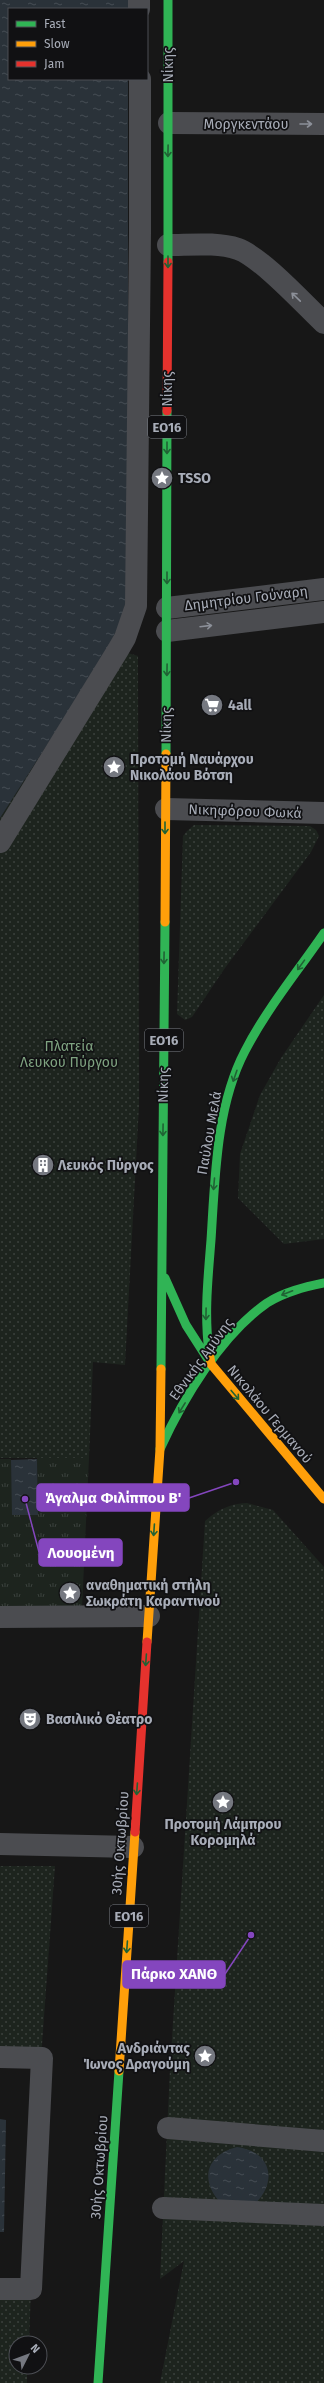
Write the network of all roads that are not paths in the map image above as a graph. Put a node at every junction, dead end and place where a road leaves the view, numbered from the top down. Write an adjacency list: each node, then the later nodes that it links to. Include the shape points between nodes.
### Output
1 (168, 0): 3 (main road, Νίκης / ΕΟ16)
2 (140, 80): 13 (street, Νίκης, via 136,606 125,638)
3 (169, 123): 4 (street, Μοργκεντάου, one-way to 4); 5 (main road, Νίκης / ΕΟ16, one-way to 5)
4 (324, 124)
5 (168, 244): 6 (street, one-way to 5, via 259,261 246,252 222,246); 8 (main road, Νίκης / ΕΟ16, one-way to 8)
6 (324, 324)
7 (324, 588): 8 (street, Δημητρίου Γούναρη)
8 (167, 608): 10 (main road, Νίκης / ΕΟ16)
9 (324, 612): 10 (street, Δημητρίου Γούναρη, one-way to 9)
10 (167, 631): 11 (main road, Νίκης / ΕΟ16, one-way to 11)
11 (166, 809): 12 (street, Νικηφόρου Φωκά); 15 (main road, Νίκης / ΕΟ16, one-way to 15)
12 (324, 814)
13 (0, 842)
14 (324, 933): 17 (main road, Παύλου Μελά, one-way to 17, via 244,1052 229,1094 218,1145 207,1282 206,1338)
15 (161, 1268): 17 (main road, Νικολάου Γερμανού, via 180,1315); 18 (main road, Νίκης / ΕΟ16)
16 (324, 1283): 17 (main road, Εθνικής Αμύνης, one-way to 17, via 288,1292 266,1303 234,1333)
17 (211, 1364): 18 (main road, Εθνικής Αμύνης, one-way to 18, via 180,1411); 19 (main road, Νικολάου Γερμανού, one-way to 19)
18 (160, 1449): 20 (main road, 30ής Οκτωβρίου / ΕΟ16, one-way to 20)
19 (324, 1499)
20 (149, 1616): 21 (street); 23 (main road, 30ής Οκτωβρίου / ΕΟ16, one-way to 23)
21 (0, 1617)
22 (0, 1844): 23 (street)
23 (134, 1847): 30 (main road, 30ής Οκτωβρίου / ΕΟ16, one-way to 30)
24 (0, 2057): 29 (street, via 42,2058 31,2289)
25 (168, 2128): 26 (street)
26 (324, 2141)
27 (163, 2208): 28 (street)
28 (324, 2215)
29 (0, 2289)
30 (98, 2383)

